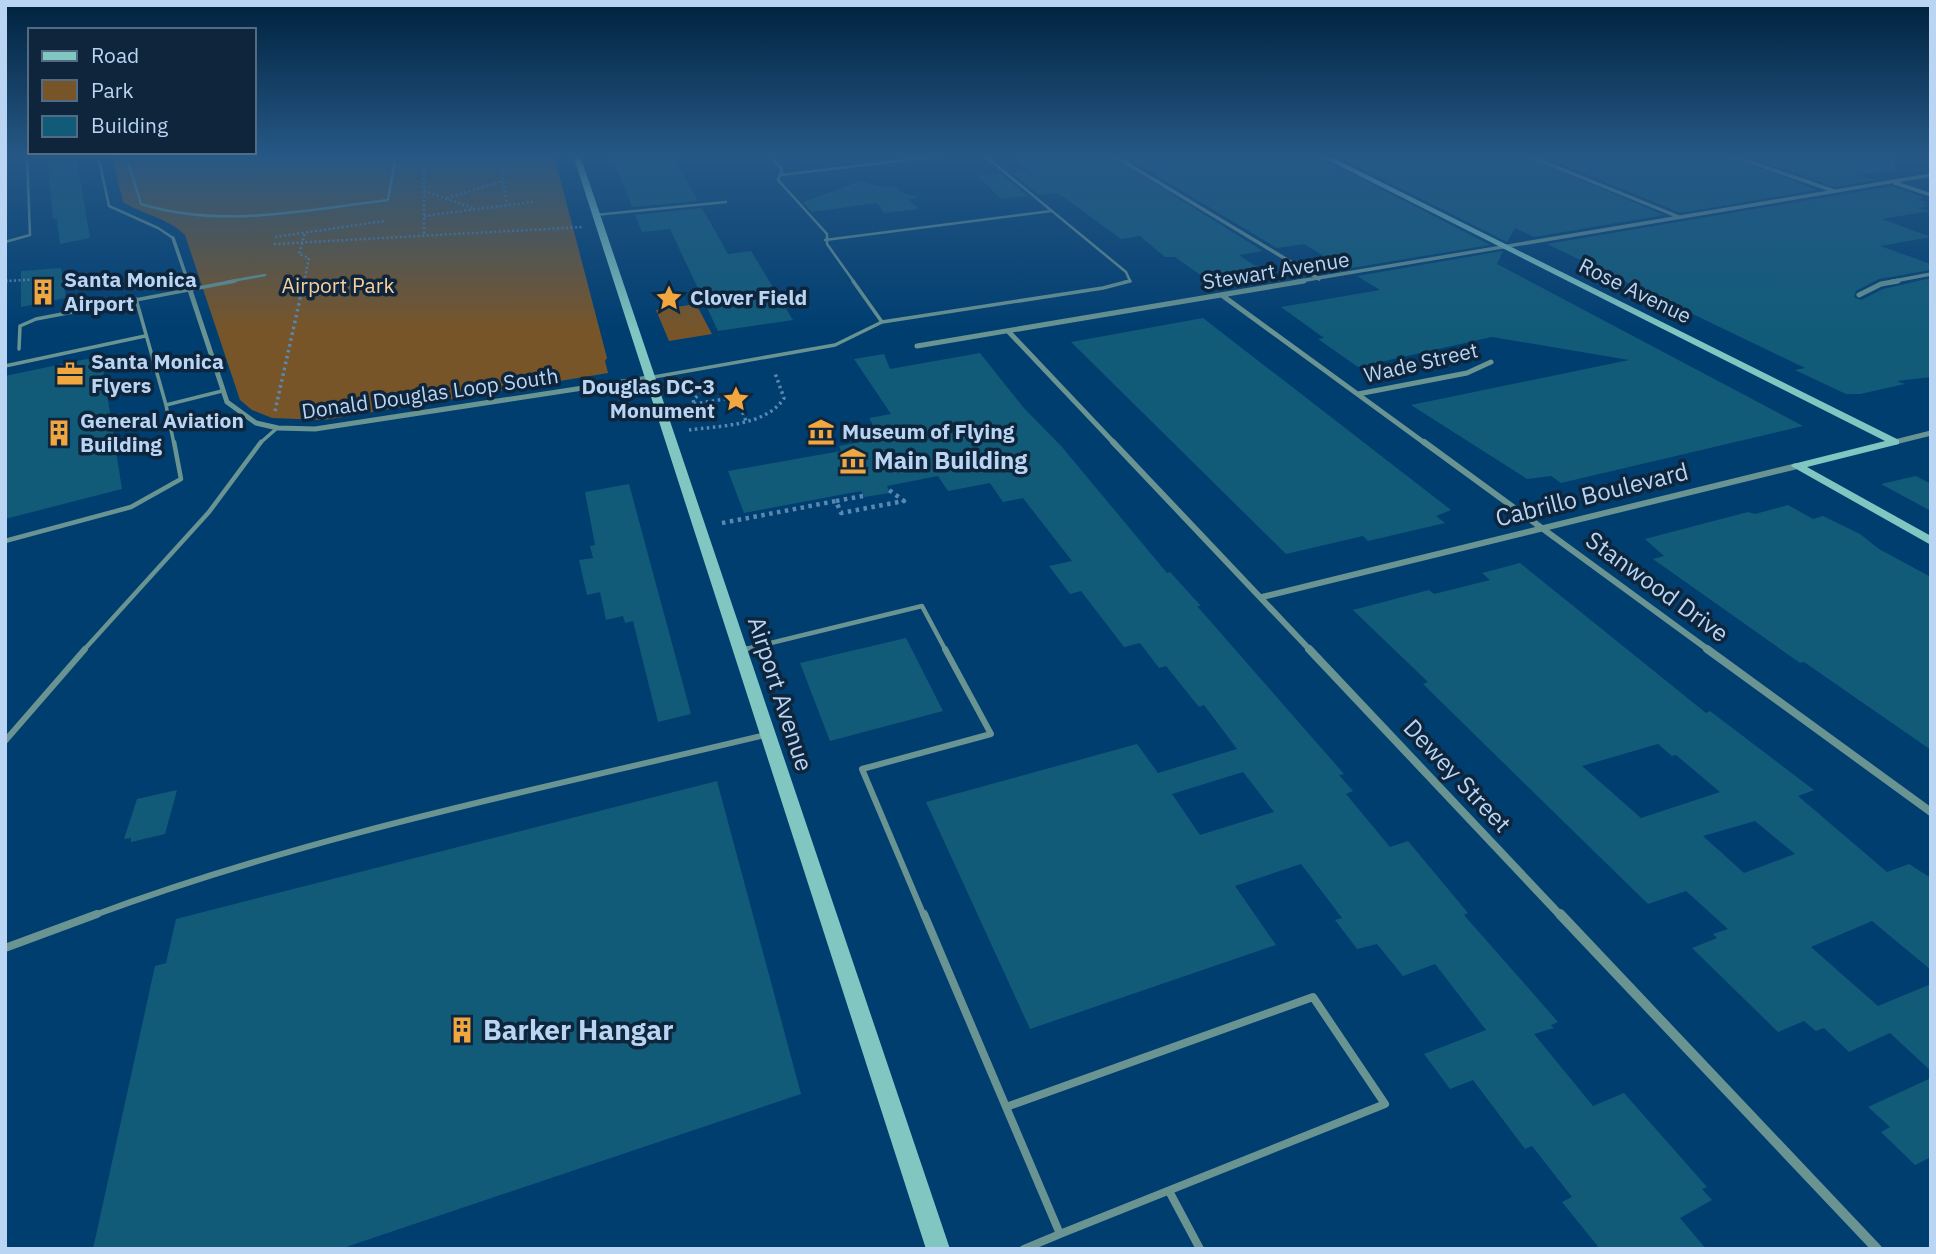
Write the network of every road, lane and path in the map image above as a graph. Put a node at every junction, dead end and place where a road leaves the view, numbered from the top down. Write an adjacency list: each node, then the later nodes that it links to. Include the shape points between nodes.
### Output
1 (28, 214): 24 (lane, via 29,236)
2 (121, 214): 22 (lane, Donald Douglas Loop South)
3 (170, 214): 4 (lane)
4 (251, 214)
5 (440, 214): 15 (path)
6 (610, 214): 14 (lane)
7 (805, 214): 23 (lane, via 827,234)
8 (1032, 214): 23 (lane)
9 (1055, 214): 37 (lane, via 1126,272 1130,281)
10 (1211, 214): 30 (street)
11 (1436, 214): 27 (street, Rose Avenue)
12 (1668, 214): 16 (street)
13 (1705, 214): 16 (street, Stewart Avenue)
14 (595, 215): 45 (street, Airport Avenue)
15 (424, 216): 20 (path)
16 (1679, 218): 27 (street, Stewart Avenue)
17 (384, 221): 19 (path)
18 (587, 227): 20 (path)
19 (304, 233): 21 (path); 25 (path)
20 (424, 236): 25 (path)
21 (275, 237)
22 (173, 238): 32 (street, Donald Douglas Loop South)
23 (825, 240): 37 (lane)
24 (5, 242)
25 (303, 243): 26 (path); 52 (path, via 299,254 309,258 275,413)
26 (274, 244)
27 (1505, 248): 30 (street, Stewart Avenue); 57 (street, Rose Avenue)
28 (1931, 274): 33 (street, via 1881,284)
29 (265, 275): 32 (lane)
30 (1320, 280): 34 (street, Stewart Avenue)
31 (5, 281): 35 (path, via 41,279)
32 (188, 290): 36 (lane); 47 (street, Donald Douglas Loop South)
33 (1859, 295)
34 (1223, 296): 38 (street, Stewart Avenue); 48 (street, Stanwood Drive)
35 (39, 297)
36 (136, 299): 39 (lane); 41 (lane, via 36,318 20,326)
37 (882, 322): 45 (lane, via 835,345 802,353)
38 (1008, 331): 40 (street, Stewart Avenue); 66 (street, Dewey Street)
39 (145, 337): 43 (lane); 50 (lane)
40 (917, 346)
41 (19, 349)
42 (1491, 362): 48 (street, Wade Street, via 1467,373)
43 (5, 366)
44 (774, 370): 53 (path, via 784,400 766,415)
45 (648, 378): 54 (street, Donald Douglas Loop South, via 315,429); 67 (street, Airport Avenue)
46 (712, 385): 49 (path, via 697,394)
47 (222, 391): 50 (lane); 54 (street, Donald Douglas Loop South, via 235,412)
48 (1358, 394): 63 (street, Stanwood Drive)
49 (694, 404): 51 (path); 53 (path, via 737,397)
50 (166, 405): 64 (lane, via 181,479 131,507)
51 (681, 410)
52 (284, 418)
53 (746, 421): 55 (path)
54 (276, 429): 69 (lane, via 263,439 209,512)
55 (688, 430)
56 (1931, 433): 57 (street, Cabrillo Boulevard)
57 (1895, 442): 58 (street, Cabrillo Boulevard)
58 (1797, 466): 63 (street, Cabrillo Boulevard); 65 (street)
59 (889, 490): 61 (path, via 904,501 841,513)
60 (863, 496): 61 (path)
61 (836, 501): 62 (path)
62 (722, 523)
63 (1543, 528): 66 (street, Cabrillo Boulevard); 70 (street, Stanwood Drive)
64 (5, 541)
65 (1931, 541)
66 (1262, 597): 79 (street, Dewey Street)
67 (740, 651): 68 (street, Airport Avenue); 72 (lane, via 922,606 991,734 862,769)
68 (768, 734): 71 (lane, via 408,821 161,890); 76 (street, Airport Avenue)
69 (5, 741)
70 (1931, 812)
71 (5, 948)
72 (1006, 1107): 73 (lane, via 1313,997 1385,1104); 74 (lane)
73 (1169, 1191): 74 (lane); 78 (lane)
74 (1060, 1234): 75 (lane)
75 (1047, 1245): 77 (lane)
76 (938, 1249)
77 (1024, 1249)
78 (1200, 1249)
79 (1877, 1249)

